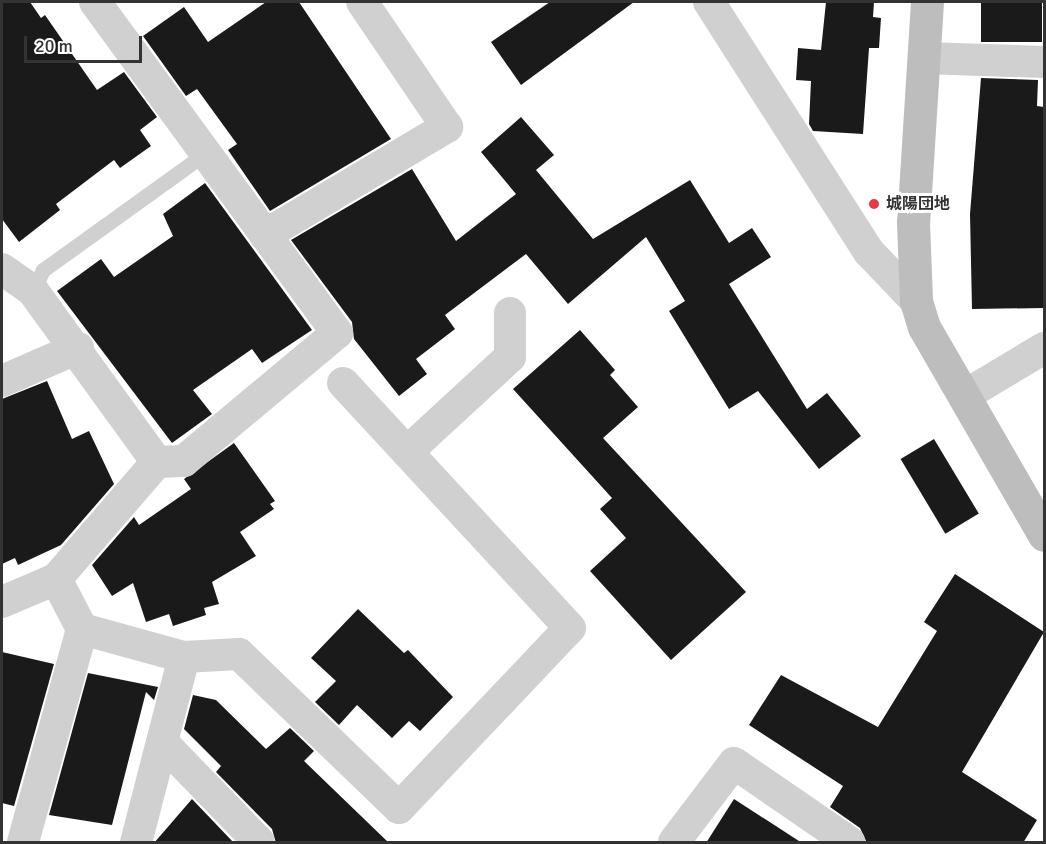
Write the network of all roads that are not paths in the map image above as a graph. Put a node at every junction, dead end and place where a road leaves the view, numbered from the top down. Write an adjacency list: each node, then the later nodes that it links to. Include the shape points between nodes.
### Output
1 (95, 2): 7 (street)
2 (362, 2): 8 (street, via 447,127)
3 (709, 2): 11 (street, via 869,252)
4 (927, 2): 5 (street)
5 (924, 58): 6 (street); 11 (street, via 913,222)
6 (1044, 62)
7 (206, 153): 8 (street); 10 (lane, via 43,270)
8 (265, 235): 19 (street, via 337,333 184,460)
9 (2, 269): 10 (street)
10 (33, 291): 13 (street)
11 (916, 301): 17 (street, via 924,327)
12 (510, 313): 18 (street, via 510,357)
13 (78, 348): 15 (street); 19 (street)
14 (1044, 348): 17 (street)
15 (2, 381)
16 (343, 383): 18 (street)
17 (964, 396): 20 (street)
18 (407, 452): 24 (street, via 570,628 399,808 238,654)
19 (157, 462): 21 (street)
20 (1044, 535)
21 (56, 579): 22 (street); 23 (street)
22 (2, 603)
23 (82, 628): 24 (street); 26 (street)
24 (184, 657): 25 (street)
25 (162, 742): 27 (street); 28 (street)
26 (23, 843)
27 (136, 843)
28 (259, 843)
29 (674, 843): 30 (street, via 734,763)
30 (849, 843)

